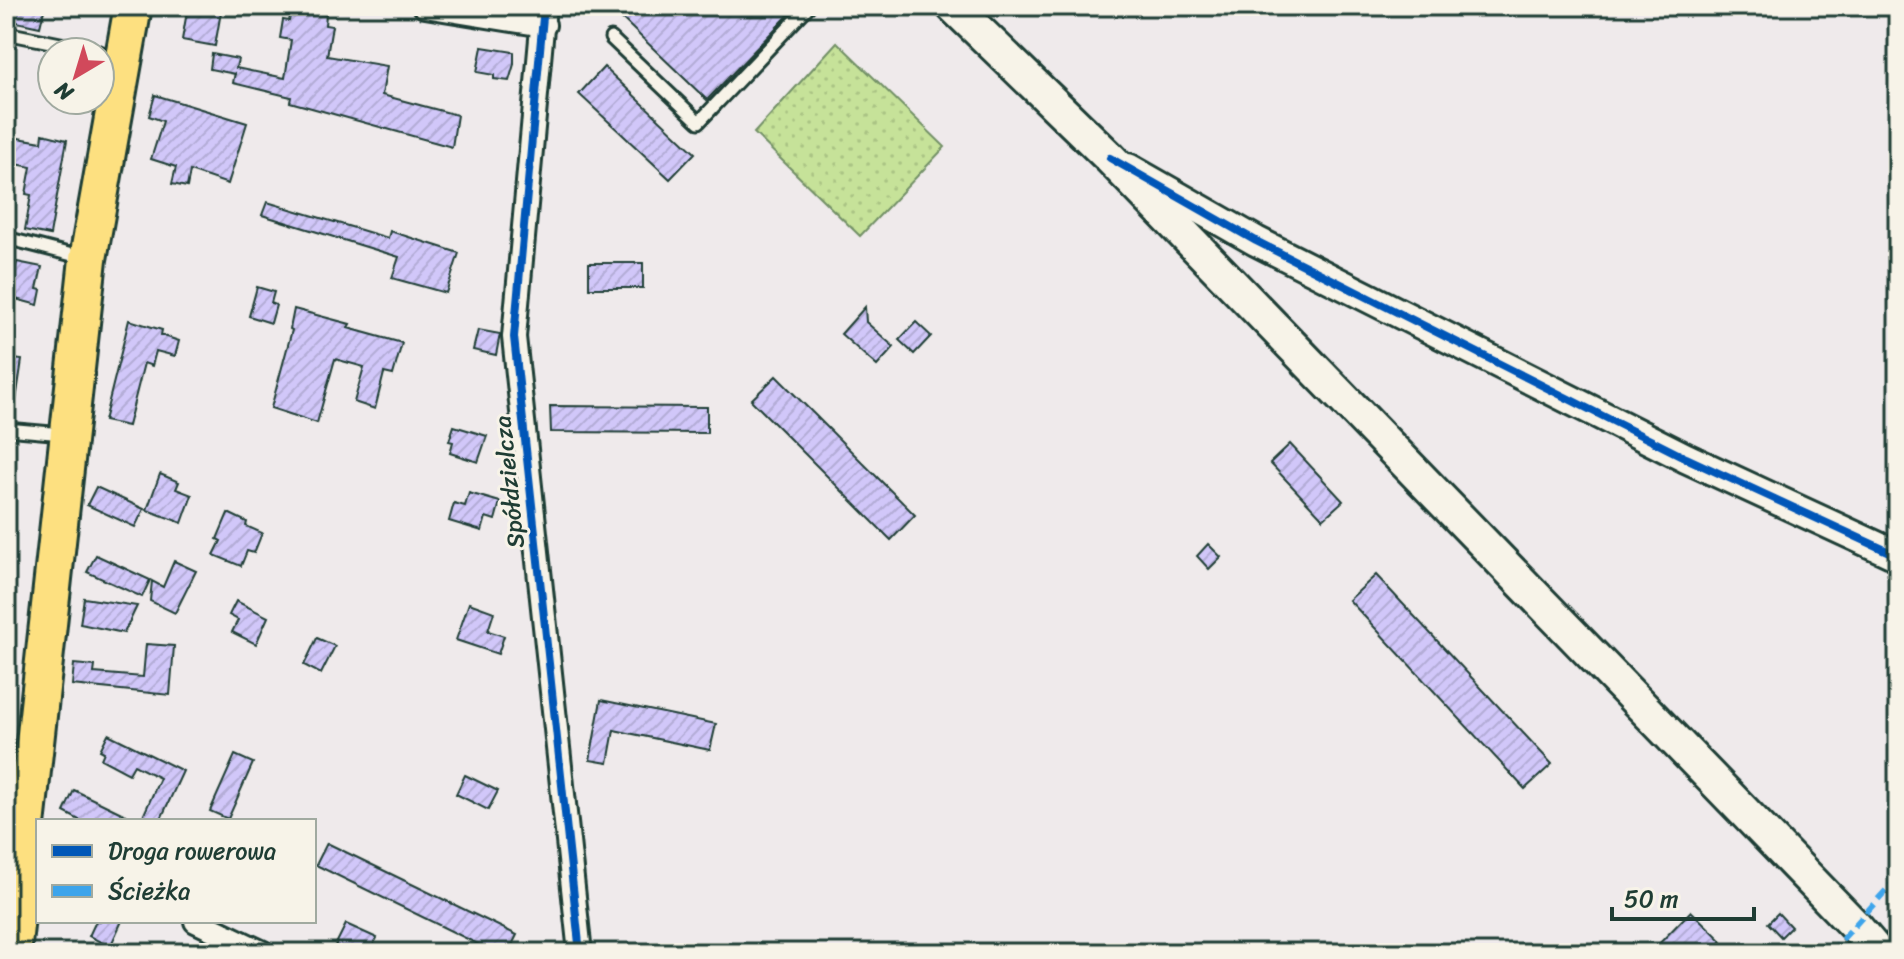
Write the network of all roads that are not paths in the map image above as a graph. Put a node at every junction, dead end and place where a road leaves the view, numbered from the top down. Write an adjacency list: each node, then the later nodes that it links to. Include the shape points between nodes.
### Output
1 (133, 6): 9 (main road)
2 (425, 6): 5 (street)
3 (809, 6): 7 (lane, via 699,122)
4 (953, 6): 11 (main road)
5 (544, 16): 23 (street, Spółdzielcza, via 514,337)
6 (6, 33): 8 (lane)
7 (611, 38)
8 (36, 39)
9 (116, 40)
10 (103, 116): 14 (main road)
11 (1110, 158): 12 (street); 15 (main road)
12 (1249, 237): 15 (street, via 1223,244); 18 (street, via 1686,458)
13 (6, 238): 14 (lane)
14 (88, 259): 17 (main road)
15 (1213, 264): 24 (main road)
16 (6, 429): 17 (lane)
17 (71, 434): 19 (main road)
18 (1898, 556)
19 (32, 842): 21 (main road)
20 (200, 923): 22 (street)
21 (12, 953)
22 (263, 953)
23 (580, 953)
24 (1878, 953)

